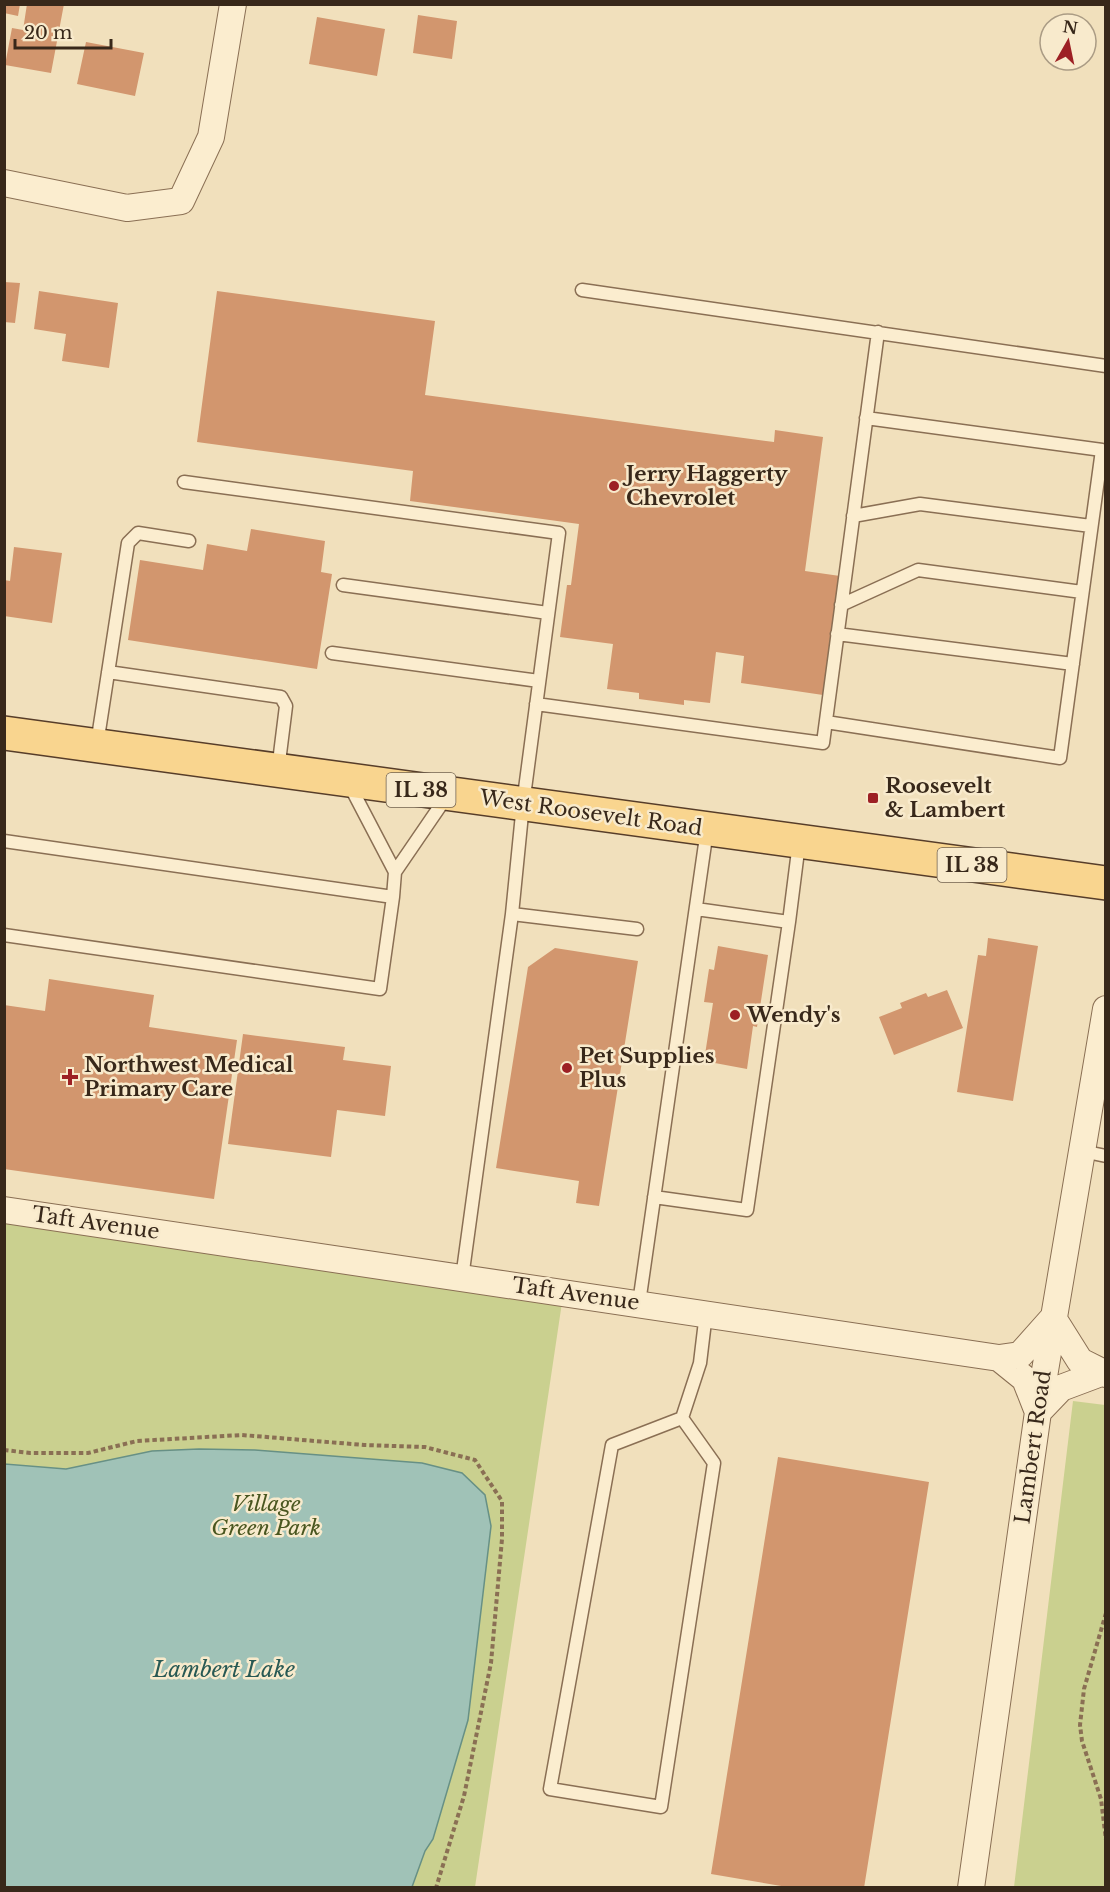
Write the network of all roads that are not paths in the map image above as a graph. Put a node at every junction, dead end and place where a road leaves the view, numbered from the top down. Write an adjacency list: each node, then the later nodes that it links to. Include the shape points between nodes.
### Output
1 (232, 4): 2 (street, via 212,137 182,201 127,208)
2 (4, 183)
3 (582, 290): 4 (lane)
4 (878, 332): 5 (lane); 6 (lane)
5 (1106, 366)
6 (866, 418): 8 (lane); 9 (lane, via 1102,450)
7 (184, 482): 14 (lane, via 559,533)
8 (853, 516): 9 (lane, via 920,504); 13 (lane)
9 (1091, 526): 12 (lane)
10 (189, 541): 18 (lane, via 138,533 128,543)
11 (343, 585): 14 (lane)
12 (1082, 592): 13 (lane, via 918,570); 17 (lane)
13 (841, 605): 15 (lane)
14 (548, 613): 19 (lane)
15 (837, 634): 17 (lane); 21 (lane)
16 (332, 653): 19 (lane)
17 (1072, 664): 21 (lane, via 1060,758)
18 (108, 672): 23 (lane); 24 (lane, via 281,697 286,706)
19 (539, 681): 20 (lane)
20 (536, 704): 21 (lane, via 823,743); 27 (lane)
21 (825, 722)
22 (4, 733): 23 (main road, West Roosevelt Road / IL 38)
23 (96, 746): 24 (main road, West Roosevelt Road / IL 38)
24 (278, 770): 25 (main road, West Roosevelt Road / IL 38)
25 (347, 780): 26 (main road, West Roosevelt Road / IL 38); 31 (lane)
26 (449, 794): 27 (main road, West Roosevelt Road / IL 38); 31 (lane)
27 (523, 804): 28 (main road, West Roosevelt Road / IL 38); 35 (lane)
28 (707, 829): 30 (main road, West Roosevelt Road / IL 38); 34 (lane)
29 (4, 841): 33 (lane)
30 (799, 841): 32 (main road, West Roosevelt Road / IL 38); 36 (lane)
31 (395, 872): 33 (lane)
32 (1106, 883)
33 (393, 897): 38 (lane, via 380,989)
34 (696, 909): 36 (lane); 41 (lane)
35 (512, 914): 37 (lane); 43 (lane)
36 (789, 922): 41 (lane, via 747,1210)
37 (637, 929)
38 (4, 935)
39 (1106, 1009): 40 (street, Lambert Road)
40 (1094, 1153): 46 (street, Lambert Road)
41 (654, 1197): 44 (lane)
42 (4, 1210): 43 (street, Taft Avenue)
43 (462, 1278): 44 (street, Taft Avenue)
44 (639, 1303): 45 (street, Taft Avenue)
45 (706, 1313): 47 (street, Taft Avenue); 50 (lane, via 700,1363)
46 (1053, 1318): 47 (street, Taft Avenue, via 1020,1355); 48 (street, via 1080,1361); 49 (street, Lambert Road)
47 (999, 1358): 49 (street, via 1025,1379)
48 (1103, 1374): 49 (street, via 1061,1388)
49 (1038, 1412): 51 (street, Lambert Road)
50 (682, 1418): 50 (lane, via 612,1445 550,1789 661,1807 714,1463)
51 (971, 1887)

